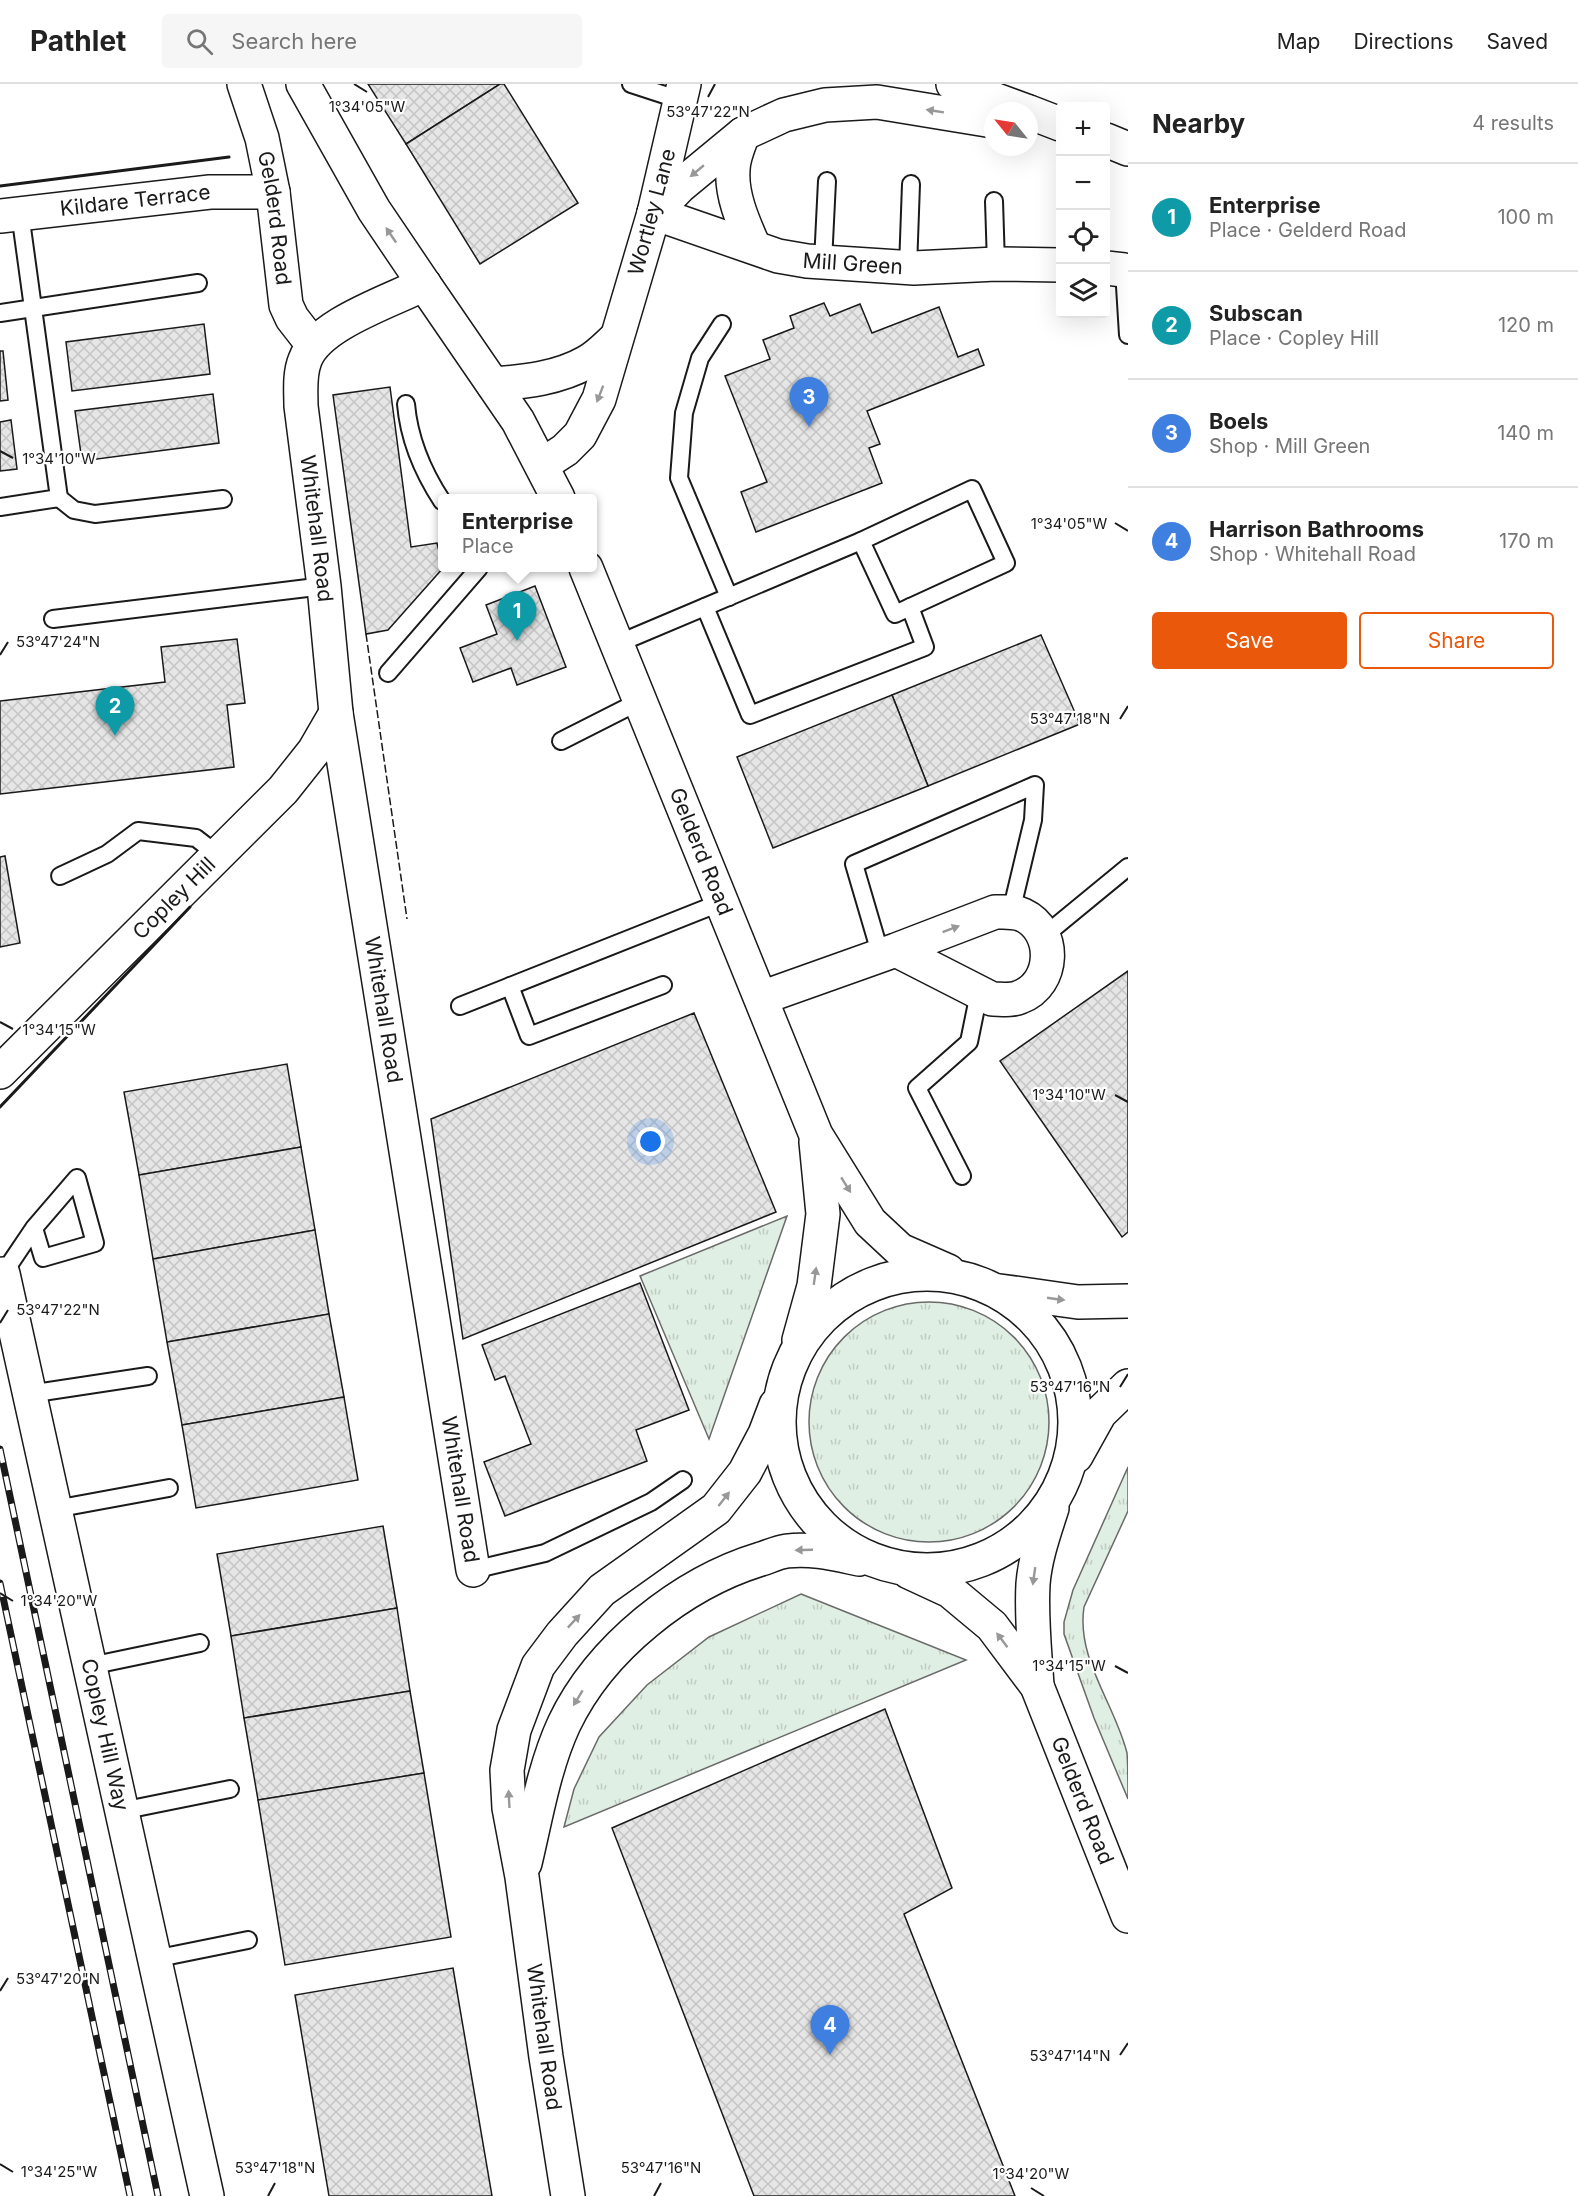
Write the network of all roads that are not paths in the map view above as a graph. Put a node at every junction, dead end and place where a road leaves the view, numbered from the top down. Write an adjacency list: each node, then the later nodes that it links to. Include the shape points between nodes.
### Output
1 (244, 84): 17 (main road, Gelderd Road, via 262,138)
2 (303, 84): 28 (main road, one-way to 2, via 374,210)
3 (631, 84): 5 (lane)
4 (953, 84): 6 (main road)
5 (682, 92): 19 (main road, Wortley Lane)
6 (1001, 102)
7 (1038, 116): 9 (main road)
8 (984, 120): 12 (main road, one-way to 12, via 877,102 825,105 784,115)
9 (1056, 122)
10 (1038, 127): 11 (main road)
11 (1056, 130)
12 (742, 134): 19 (main road, one-way to 19); 21 (main road, via 733,170 736,196)
13 (1110, 142): 14 (main road)
14 (1128, 149)
15 (827, 182): 22 (lane)
16 (912, 184): 25 (lane)
17 (273, 192): 20 (main road, Kildare Terrace, via 210,192); 34 (main road, Gelderd Road, via 286,305)
18 (994, 201): 23 (lane)
19 (654, 213): 21 (main road, Mill Green); 33 (main road, Wortley Lane)
20 (10, 215): 29 (lane)
21 (754, 247): 22 (main road, Mill Green, via 778,256)
22 (823, 262): 25 (main road, Mill Green)
23 (996, 264): 24 (main road, Mill Green); 25 (main road, Mill Green)
24 (1056, 265)
25 (908, 268)
26 (1115, 269): 32 (lane)
27 (198, 283): 29 (lane)
28 (424, 284): 34 (main road, via 350,320); 35 (main road)
29 (34, 308): 30 (lane); 39 (lane)
30 (0, 313)
31 (722, 324): 46 (lane, via 700,358 684,413 679,478)
32 (1128, 335)
33 (616, 338): 35 (main road, via 589,362 561,373); 37 (main road, Wortley Lane, one-way to 37, via 599,399 580,435 565,450)
34 (313, 345): 45 (main road, Whitehall Road, via 305,360 301,406)
35 (493, 384): 37 (main road, via 518,421)
36 (406, 404): 38 (lane, via 408,429)
37 (550, 488)
38 (438, 495)
39 (59, 498): 40 (lane, via 74,510 95,513); 41 (lane)
40 (224, 499)
41 (0, 507)
42 (861, 541): 46 (lane); 48 (lane, via 895,614); 48 (lane, via 972,489 1006,563)
43 (475, 572): 51 (lane)
44 (588, 572): 50 (main road, Gelderd Road)
45 (324, 586): 49 (lane); 53 (main road, Whitehall Road)
46 (729, 597): 47 (lane)
47 (705, 607): 48 (lane, via 750,715 926,647); 50 (lane)
48 (910, 607)
49 (53, 619)
50 (617, 644): 52 (main road, Gelderd Road)
51 (388, 673)
52 (640, 701): 54 (lane); 58 (main road, Gelderd Road)
53 (336, 713): 55 (main road, Copley Hill, via 314,751 282,790); 85 (main road, Whitehall Road)
54 (561, 741)
55 (218, 855): 57 (lane, via 196,838 138,831 107,854); 67 (main road, Copley Hill)
56 (1128, 867): 60 (lane)
57 (60, 876)
58 (722, 902): 63 (lane); 65 (main road, Gelderd Road)
59 (1011, 912): 60 (main road, via 1030,920); 61 (main road, one-way to 59, via 995,912); 61 (lane, via 1033,820 1035,785 854,864)
60 (1044, 936): 64 (main road, via 1047,965 1033,989 1006,1000)
61 (889, 953): 64 (main road); 65 (main road)
62 (663, 985): 63 (lane, via 529,1036)
63 (510, 986): 66 (lane)
64 (979, 993): 69 (lane, via 969,1042 917,1088)
65 (761, 998): 68 (main road, Gelderd Road)
66 (460, 1006)
67 (0, 1072)
68 (816, 1135): 72 (main road, Gelderd Road, one-way to 72, via 870,1222 900,1250); 75 (main road, Gelderd Road, one-way to 68, via 814,1286 822,1214)
69 (962, 1176)
70 (34, 1228): 70 (lane, via 56,1203 77,1178 95,1243 43,1258); 71 (lane)
71 (3, 1274): 79 (main road, Copley Hill Way)
72 (962, 1277): 73 (main road); 75 (main road, via 922,1273 882,1280 846,1298 815,1324)
73 (998, 1291): 74 (main road, one-way to 74, via 1078,1302); 81 (main road, via 1029,1314 1054,1344 1071,1385 1076,1430)
74 (1128, 1301)
75 (795, 1353): 77 (main road)
76 (148, 1376): 79 (lane)
77 (783, 1386): 84 (main road, via 778,1421 786,1469 809,1512 841,1543); 91 (main road, Whitehall Road, one-way to 77, via 509,1808 507,1770 514,1730 538,1666 602,1590 716,1509 745,1472)
78 (1128, 1386): 81 (main road, via 1100,1413)
79 (29, 1394): 83 (main road, Copley Hill Way)
80 (683, 1480): 85 (lane, Whitehall Road, via 651,1502 545,1553)
81 (1060, 1486): 84 (main road, via 1037,1522 1004,1549 965,1566 923,1571); 88 (main road, Gelderd Road, one-way to 88, via 1038,1553 1033,1583)
82 (169, 1488): 83 (lane)
83 (55, 1509): 87 (main road, Copley Hill Way)
84 (891, 1566): 88 (main road, Gelderd Road, one-way to 84, via 992,1626 950,1592); 91 (main road, Whitehall Road, one-way to 91, via 818,1550 786,1551 738,1566 685,1593 631,1636 600,1667 564,1724 538,1807)
85 (472, 1570)
86 (200, 1643): 87 (lane)
87 (90, 1666): 90 (main road, Copley Hill Way)
88 (1037, 1686): 92 (main road, Gelderd Road)
89 (230, 1790): 90 (lane)
90 (122, 1811): 94 (main road, Copley Hill Way)
91 (522, 1877): 96 (main road, Whitehall Road)
92 (1128, 1916)
93 (248, 1940): 94 (lane)
94 (154, 1959): 95 (main road, Copley Hill Way)
95 (207, 2196)
96 (568, 2196)

